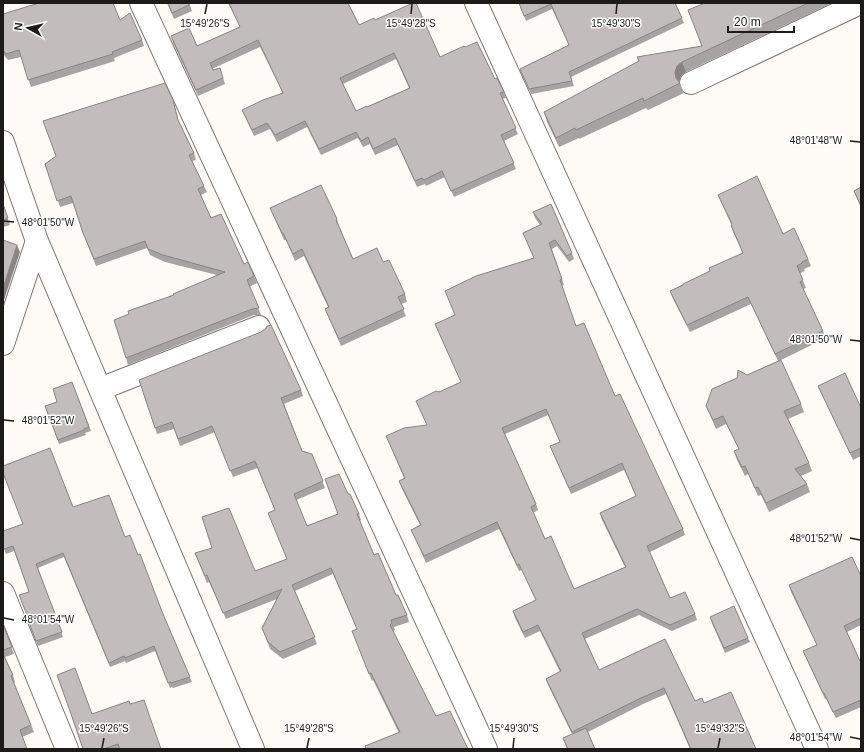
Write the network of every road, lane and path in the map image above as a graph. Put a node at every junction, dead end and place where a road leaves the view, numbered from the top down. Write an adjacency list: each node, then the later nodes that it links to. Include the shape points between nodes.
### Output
1 (141, 3): 13 (street)
2 (476, 3): 14 (street)
3 (860, 3): 4 (street)
4 (690, 83)
5 (3, 142): 6 (street)
6 (38, 241): 8 (street); 9 (street)
7 (259, 327): 9 (street)
8 (3, 344)
9 (100, 389): 12 (street)
10 (3, 593): 11 (street)
11 (68, 749)
12 (253, 749)
13 (486, 749)
14 (817, 749)

